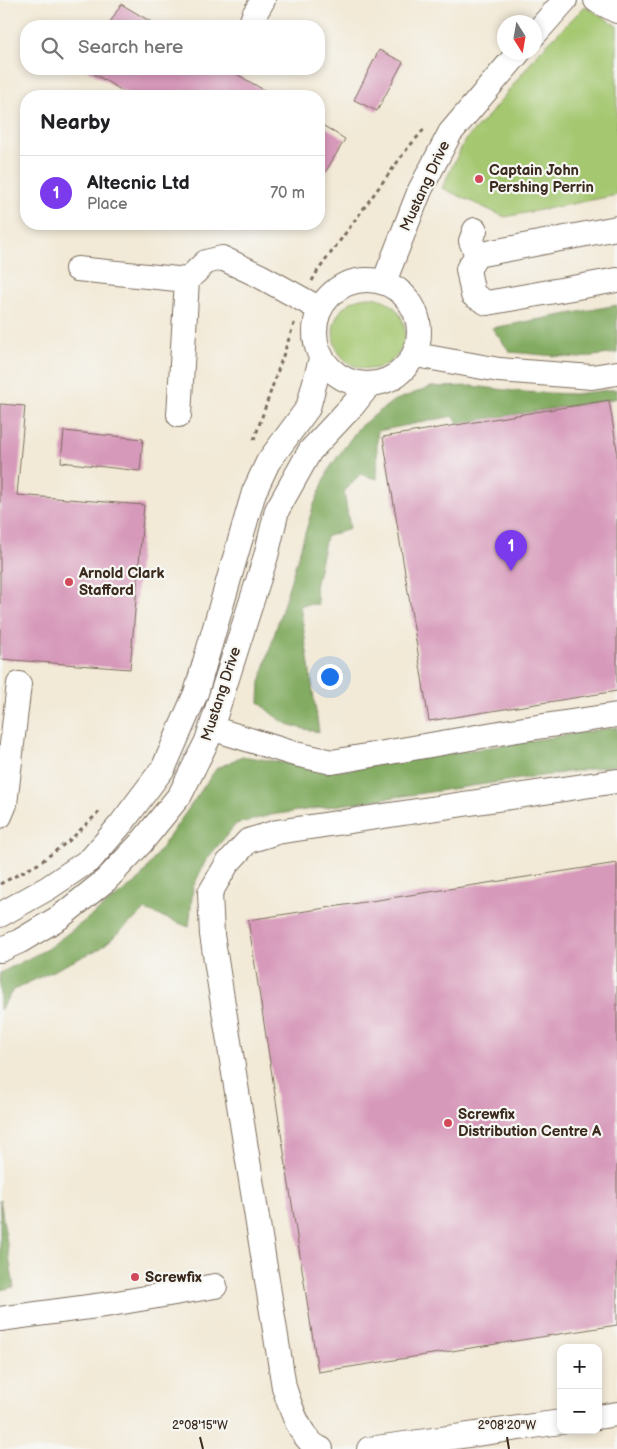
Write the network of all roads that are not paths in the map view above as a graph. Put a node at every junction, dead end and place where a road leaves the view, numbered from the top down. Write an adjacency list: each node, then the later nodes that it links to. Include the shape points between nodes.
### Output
1 (263, 0): 5 (street)
2 (565, 0): 6 (street)
3 (596, 0): 4 (street)
4 (617, 12)
5 (252, 20)
6 (542, 26)
7 (512, 60): 14 (street, Mustang Drive, via 450,133 420,190)
8 (617, 228): 10 (street)
9 (475, 230): 10 (street, via 471,241)
10 (476, 255): 13 (street, via 468,269 473,295 487,303)
11 (77, 269): 12 (street)
12 (187, 280): 15 (street, via 206,262 222,258); 20 (street)
13 (617, 280)
14 (384, 282): 15 (street, via 357,280 333,291); 16 (street, via 402,293 415,311 420,336)
15 (320, 309): 17 (street, via 315,340)
16 (416, 355): 18 (street, via 499,370 592,377); 19 (street, via 403,371 385,382)
17 (322, 359): 19 (street, via 335,374 348,382); 26 (street, Mustang Drive, via 308,408 268,462 254,492 196,693 164,767 91,859)
18 (617, 373)
19 (370, 384): 23 (street, Mustang Drive, via 310,451 277,510 266,556)
20 (179, 415)
21 (19, 684): 25 (street, via 5,804)
22 (617, 715): 23 (street, via 332,762 294,754)
23 (211, 728): 27 (street, Mustang Drive, via 180,795 141,844 106,880 60,917)
24 (617, 781): 33 (street, via 277,832 248,842 227,864 210,893 212,935 284,1387 291,1410)
25 (0, 816)
26 (0, 915)
27 (0, 950)
28 (215, 1286): 29 (street)
29 (0, 1319)
30 (617, 1414): 31 (street)
31 (602, 1416)
32 (557, 1423): 34 (street)
33 (311, 1447)
34 (369, 1449)

